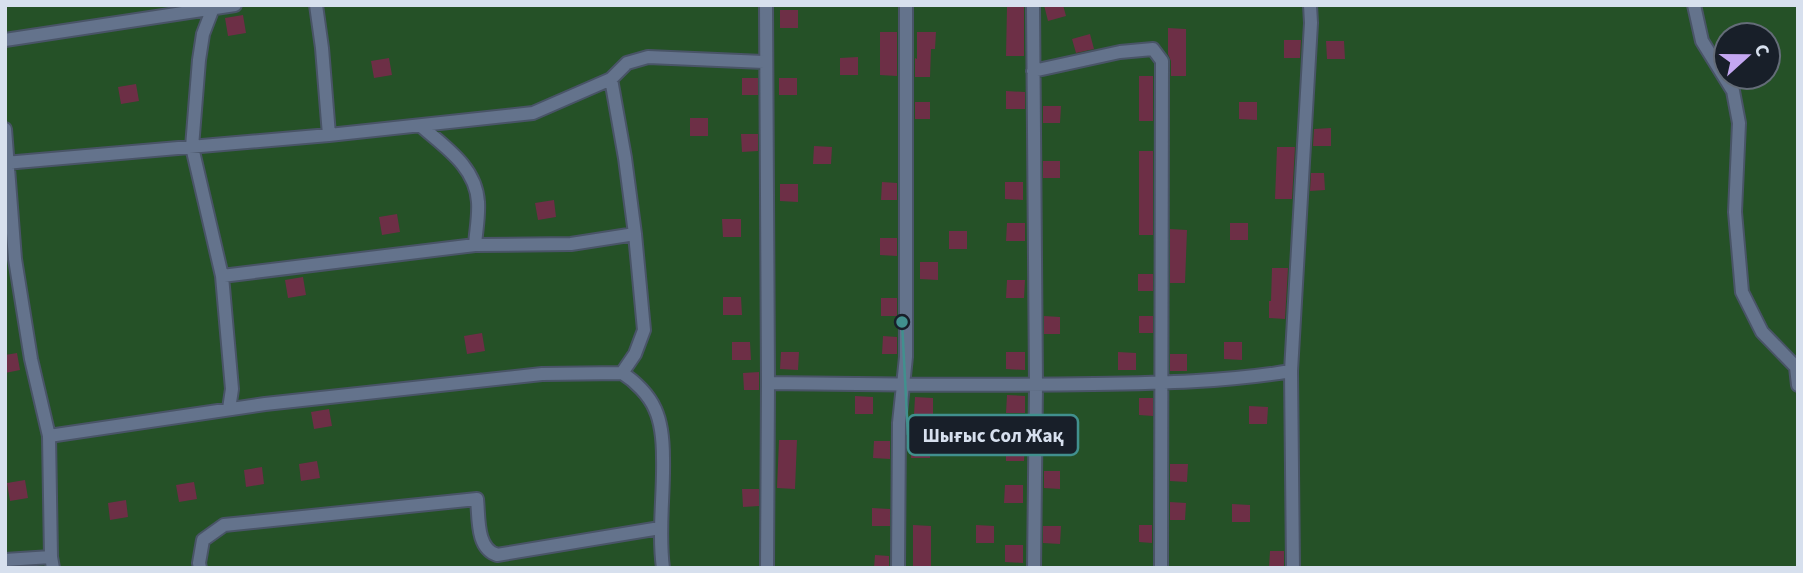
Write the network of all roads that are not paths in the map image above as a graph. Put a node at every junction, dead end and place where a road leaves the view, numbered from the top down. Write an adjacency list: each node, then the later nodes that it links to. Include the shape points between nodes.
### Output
1 (235, 5): 8 (street)
2 (316, 5): 15 (street)
3 (766, 5): 10 (street)
4 (906, 5): 26 (street)
5 (1033, 5): 11 (street)
6 (1310, 5): 22 (street)
7 (1693, 5): 21 (street, via 1702,41 1733,91 1739,122 1735,212 1742,292 1762,332)
8 (213, 6): 9 (street); 16 (street, via 198,60)
9 (5, 40)
10 (766, 62): 12 (street, via 648,57 627,63); 24 (street)
11 (1033, 71): 25 (street, via 1153,49 1162,61); 27 (street)
12 (611, 79): 13 (street, via 533,113); 18 (street)
13 (421, 126): 15 (street); 19 (street, via 460,160 472,177 478,201)
14 (5, 129): 17 (street)
15 (329, 135): 16 (street)
16 (191, 147): 17 (street); 20 (street)
17 (7, 163): 30 (street, via 15,260)
18 (635, 234): 19 (street, via 571,244); 23 (street, via 644,330)
19 (475, 246): 20 (street)
20 (222, 276): 29 (street, via 232,389)
21 (1797, 368): 28 (street)
22 (1291, 371): 25 (street); 40 (street)
23 (622, 373): 29 (street, via 542,374); 31 (street, via 634,380 655,408 662,433)
24 (768, 383): 26 (street); 36 (street)
25 (1162, 383): 27 (street); 39 (street)
26 (903, 384): 27 (street); 37 (street)
27 (1036, 385): 38 (street)
28 (1798, 385)
29 (229, 409): 30 (street)
30 (49, 436): 33 (street)
31 (660, 528): 34 (street, via 497,555 482,543 477,499 224,525 203,540); 35 (street)
32 (5, 560): 33 (street)
33 (52, 563)
34 (200, 568)
35 (663, 568)
36 (766, 568)
37 (898, 568)
38 (1034, 568)
39 (1161, 568)
40 (1293, 568)

